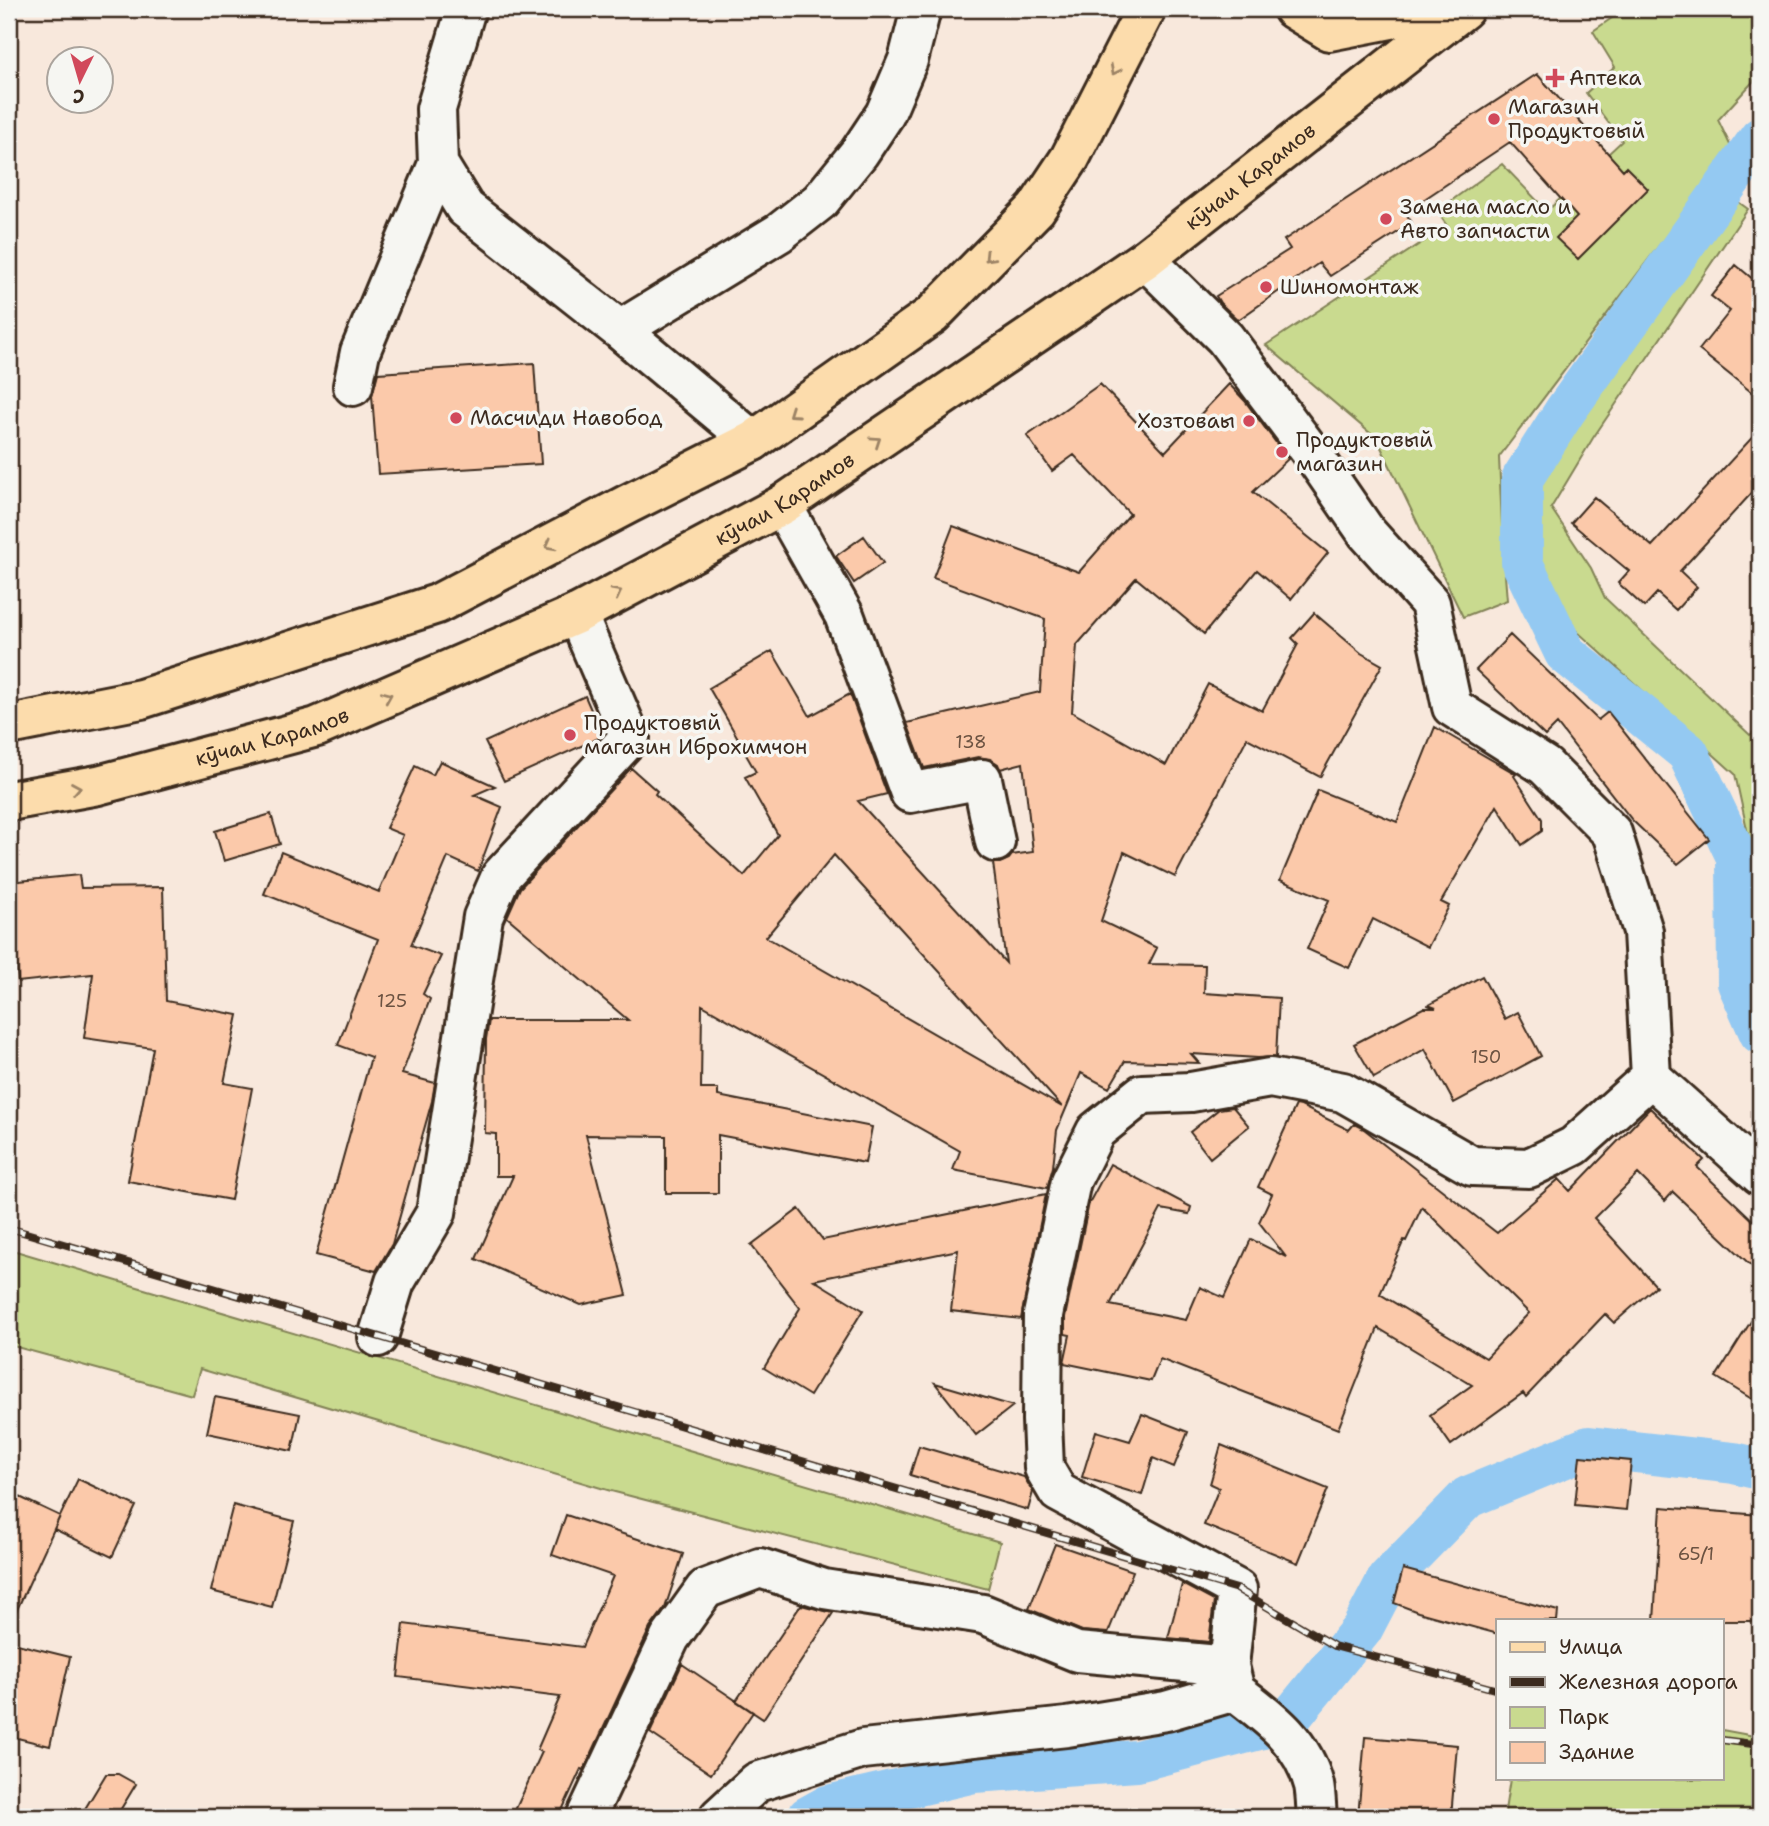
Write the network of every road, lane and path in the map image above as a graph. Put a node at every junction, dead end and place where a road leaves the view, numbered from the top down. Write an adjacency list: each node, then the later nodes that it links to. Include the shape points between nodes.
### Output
1 (466, 9): 7 (street, via 436,109)
2 (921, 9): 9 (street, via 908,60 885,114 820,201 779,233)
3 (1146, 9): 11 (main road, one-way to 11, via 1070,158 1036,209 932,315)
4 (1293, 9): 5 (main road, via 1329,31)
5 (1426, 9)
6 (1464, 9): 8 (main road, кӯчаи Карамов)
7 (438, 164): 9 (street, via 465,208); 10 (street, via 360,352)
8 (1145, 259): 12 (main road, кӯчаи Карамов, one-way to 8); 17 (street, via 1224,338 1367,533 1430,603 1452,707 1545,766 1612,833 1643,931)
9 (620, 330): 11 (street)
10 (353, 386)
11 (753, 441): 14 (main road, one-way to 14, via 437,604 141,699)
12 (782, 505): 13 (main road, кӯчаи Карамов, one-way to 12); 16 (street, via 844,615 910,793 982,779)
13 (577, 614): 15 (main road, кӯчаи Карамов, one-way to 13, via 98,785 317,727); 19 (street, via 630,737 500,876 483,917 436,1213 395,1282)
14 (9, 725)
15 (9, 801)
16 (995, 842)
17 (1651, 1077): 18 (street); 20 (street, via 1574,1146 1529,1168 1472,1166 1343,1092 1270,1078 1142,1094 1096,1131 1071,1181 1043,1315 1044,1468 1058,1493 1237,1589)
18 (1760, 1175)
19 (378, 1337)
20 (1232, 1679): 21 (street, via 1077,1652 983,1614 824,1589 760,1568 705,1589 670,1638); 22 (street, via 1166,1711 863,1749 757,1783); 23 (street, via 1302,1752 1314,1786)
21 (586, 1817)
22 (719, 1817)
23 (1317, 1817)

